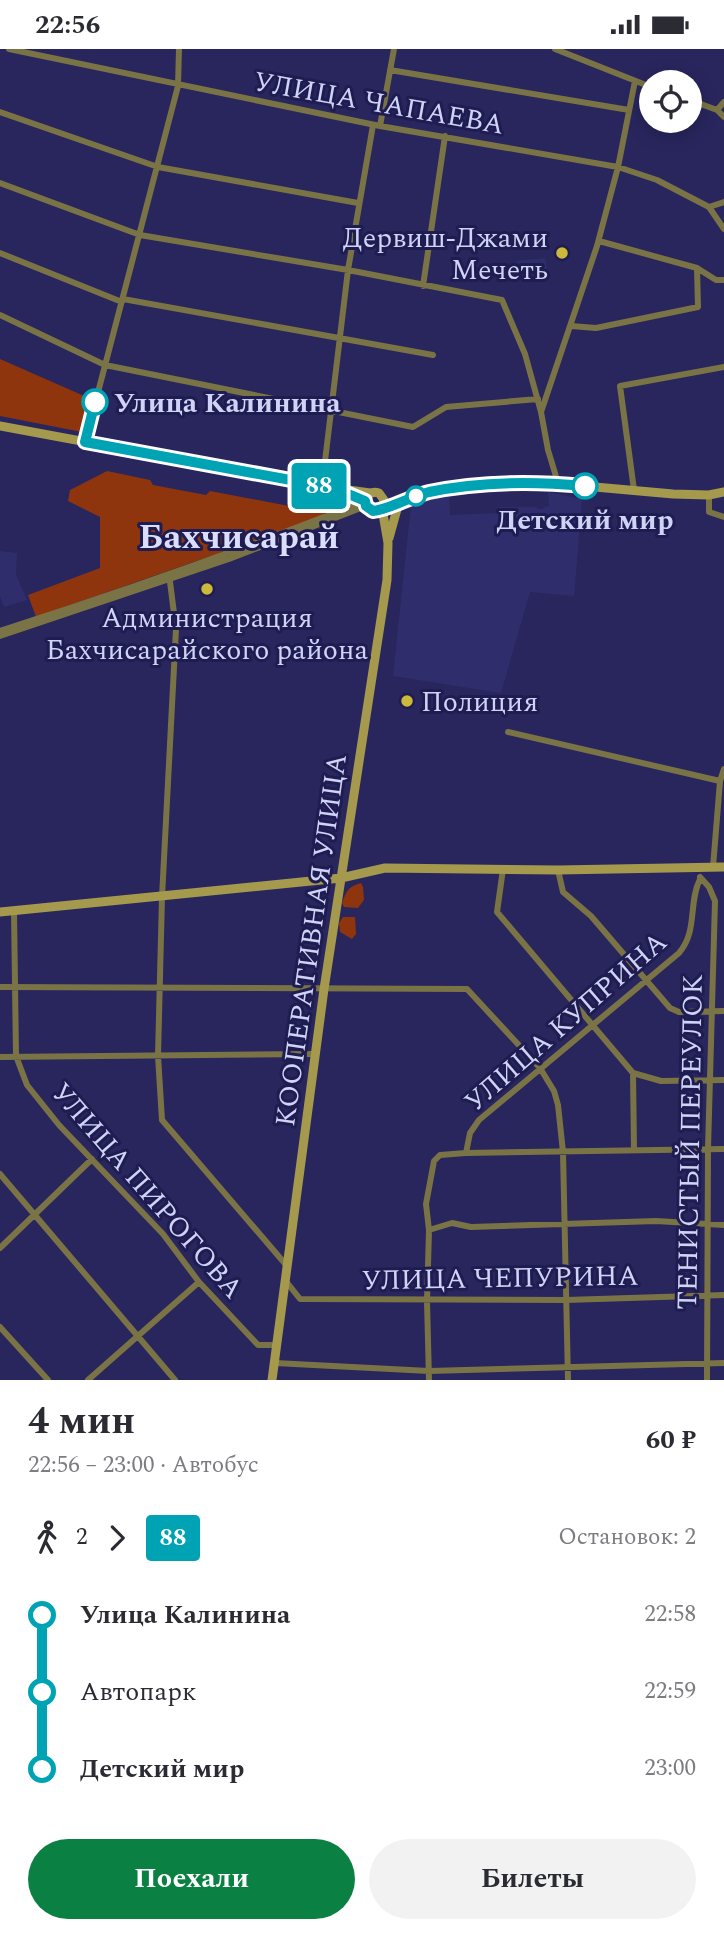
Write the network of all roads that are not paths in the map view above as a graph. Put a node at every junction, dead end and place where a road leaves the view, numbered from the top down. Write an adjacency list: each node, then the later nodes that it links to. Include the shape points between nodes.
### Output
1 (9, 49): 8 (street, УЛИЦА ЧАПАЕВА)
2 (179, 49): 8 (street)
3 (394, 49): 5 (street)
4 (555, 49): 6 (street)
5 (390, 70): 11 (street); 15 (street)
6 (635, 81): 7 (street); 11 (street)
7 (639, 82)
8 (178, 86): 15 (street, УЛИЦА ЧАПАЕВА); 17 (street)
9 (724, 101): 12 (street)
10 (702, 104): 12 (street)
11 (629, 110): 18 (street)
12 (717, 110): 14 (street)
13 (0, 112): 17 (street)
14 (724, 117)
15 (377, 125): 16 (street, УЛИЦА ЧАПАЕВА); 21 (street)
16 (445, 136): 18 (street, УЛИЦА ЧАПАЕВА); 30 (street)
17 (158, 167): 21 (street); 24 (street)
18 (618, 167): 22 (street, УЛИЦА ЧАПАЕВА, via 657,180); 25 (street)
19 (0, 183): 24 (street)
20 (724, 202): 22 (street)
21 (358, 203): 28 (street)
22 (709, 207): 23 (street, УЛИЦА ЧАПАЕВА)
23 (724, 229)
24 (140, 235): 28 (street); 31 (street)
25 (598, 241): 27 (street); 33 (street)
26 (0, 253): 31 (street)
27 (697, 268): 29 (street); 33 (street, via 698,307 596,328)
28 (348, 270): 30 (street); 34 (street)
29 (724, 280)
30 (423, 286): 38 (street, via 502,300 526,354)
31 (123, 300): 34 (street); 36 (street)
32 (0, 315): 36 (street)
33 (571, 326): 40 (street)
34 (341, 337): 35 (street); 39 (street)
35 (433, 355)
36 (105, 365): 39 (street); 42 (street)
37 (724, 367): 46 (street, via 620,386)
38 (538, 399): 39 (street, via 446,407 413,427); 40 (street)
39 (332, 409): 44 (street)
40 (541, 412): 43 (street)
41 (0, 426): 42 (main road)
42 (85, 442): 44 (main road)
43 (558, 483): 46 (main road); 48 (main road, via 472,484)
44 (322, 486): 45 (main road)
45 (334, 488): 50 (main road); 53 (street)
46 (635, 490): 49 (main road)
47 (724, 492): 49 (main road)
48 (426, 493): 50 (main road); 51 (main road)
49 (709, 495): 52 (street, via 709,512)
50 (372, 502): 51 (main road); 53 (street); 54 (main road, КООПЕРАТИВНАЯ УЛИЦА)
51 (399, 502): 54 (main road)
52 (724, 517)
53 (328, 518): 55 (street)
54 (388, 543): 65 (main road, КООПЕРАТИВНАЯ УЛИЦА, via 387,580)
55 (170, 577): 56 (street); 67 (street, via 176,629)
56 (0, 634)
57 (508, 732): 59 (street)
58 (724, 769): 59 (street)
59 (720, 781): 60 (street)
60 (713, 867): 61 (main road); 62 (main road)
61 (724, 867)
62 (702, 868): 64 (main road); 66 (street)
63 (503, 869): 64 (main road); 65 (main road, via 385,868); 79 (street, via 497,912)
64 (558, 870): 72 (street, via 563,892 591,916)
65 (341, 879): 67 (main road); 76 (main road, КООПЕРАТИВНАЯ УЛИЦА)
66 (700, 879): 70 (street, ТЕНИСТЫЙ ПЕРЕУЛОК, via 715,901); 72 (street, УЛИЦА КУПРИНА, via 688,939)
67 (162, 897): 68 (main road); 75 (street)
68 (14, 911): 69 (main road); 74 (street, УЛИЦА ПИРОГОВА)
69 (0, 912)
70 (714, 944): 71 (street); 77 (street, ТЕНИСТЫЙ ПЕРЕУЛОК)
71 (724, 944)
72 (647, 981): 77 (street, via 674,1011); 79 (street, УЛИЦА КУПРИНА)
73 (0, 987): 74 (street)
74 (15, 987): 75 (street); 81 (street, УЛИЦА ПИРОГОВА)
75 (160, 988): 76 (street); 82 (street)
76 (324, 989): 80 (main road, КООПЕРАТИВНАЯ УЛИЦА); 84 (street, via 467,989)
77 (712, 1010): 78 (street); 86 (street, ТЕНИСТЫЙ ПЕРЕУЛОК)
78 (724, 1011)
79 (590, 1025): 84 (street, УЛИЦА КУПРИНА); 85 (street)
80 (315, 1053): 82 (street); 101 (main road, КООПЕРАТИВНАЯ УЛИЦА)
81 (16, 1056): 82 (street); 83 (street); 93 (street, УЛИЦА ПИРОГОВА, via 27,1085)
82 (158, 1056): 101 (street, via 162,1120)
83 (0, 1057)
84 (540, 1068): 91 (street, via 558,1105); 92 (street, УЛИЦА КУПРИНА, via 479,1120 470,1133)
85 (633, 1073): 86 (street, via 662,1081); 90 (street)
86 (710, 1080): 87 (street); 88 (street, ТЕНИСТЫЙ ПЕРЕУЛОК)
87 (724, 1080)
88 (708, 1149): 89 (street); 90 (street); 98 (street, ТЕНИСТЫЙ ПЕРЕУЛОК)
89 (724, 1149)
90 (634, 1150): 91 (street)
91 (563, 1152): 92 (street); 97 (street)
92 (466, 1153): 99 (street, УЛИЦА КУПРИНА, via 440,1155 434,1161 426,1204)
93 (92, 1159): 95 (street); 103 (street, УЛИЦА ПИРОГОВА, via 163,1234)
94 (0, 1174): 95 (street)
95 (35, 1214): 100 (street); 109 (street)
96 (724, 1225): 98 (street)
97 (564, 1226): 98 (street, via 656,1221); 99 (street, via 452,1223); 107 (street)
98 (708, 1226): 104 (street, ТЕНИСТЫЙ ПЕРЕУЛОК)
99 (429, 1230): 106 (street, УЛИЦА КУПРИНА)
100 (0, 1248)
101 (287, 1266): 102 (main road, КООПЕРАТИВНАЯ УЛИЦА)
102 (285, 1280): 106 (street, УЛИЦА ЧЕПУРИНА, via 300,1299); 110 (main road, КООПЕРАТИВНАЯ УЛИЦА)
103 (199, 1282): 109 (street); 110 (street, УЛИЦА ПИРОГОВА, via 258,1345)
104 (706, 1295): 105 (street, УЛИЦА ЧЕПУРИНА); 107 (street, УЛИЦА ЧЕПУРИНА); 112 (street, ТЕНИСТЫЙ ПЕРЕУЛОК)
105 (724, 1295)
106 (427, 1300): 107 (street, УЛИЦА ЧЕПУРИНА); 115 (street, УЛИЦА КУПРИНА)
107 (566, 1300): 114 (street)
108 (0, 1327): 116 (street)
109 (139, 1337): 117 (street); 118 (street)
110 (277, 1345): 111 (main road, КООПЕРАТИВНАЯ УЛИЦА)
111 (275, 1363): 115 (street); 119 (main road, КООПЕРАТИВНАЯ УЛИЦА)
112 (706, 1363): 113 (street); 114 (street); 122 (street, ТЕНИСТЫЙ ПЕРЕУЛОК)
113 (724, 1363)
114 (567, 1367): 115 (street); 121 (street)
115 (429, 1371): 120 (street, УЛИЦА КУПРИНА)
116 (48, 1380)
117 (88, 1380)
118 (175, 1380)
119 (272, 1380)
120 (429, 1380)
121 (568, 1380)
122 (707, 1380)

